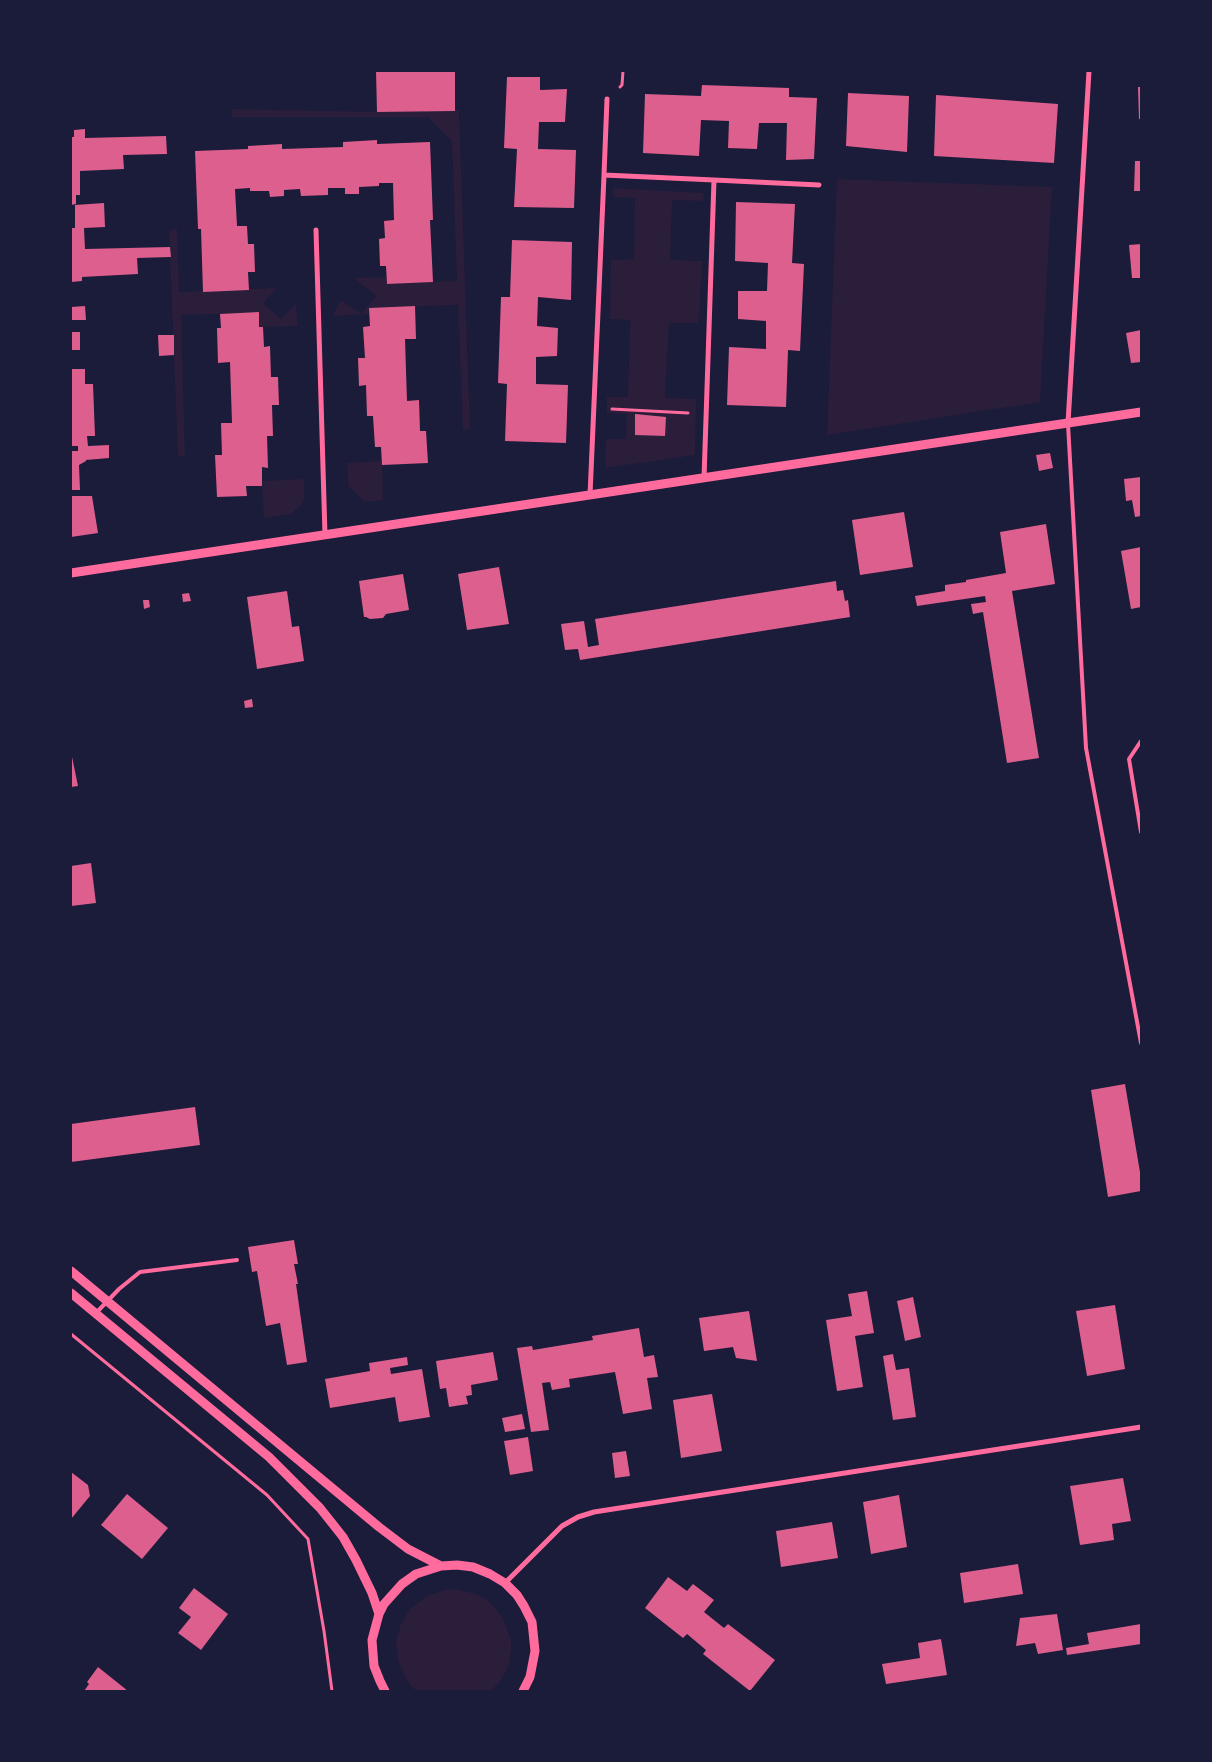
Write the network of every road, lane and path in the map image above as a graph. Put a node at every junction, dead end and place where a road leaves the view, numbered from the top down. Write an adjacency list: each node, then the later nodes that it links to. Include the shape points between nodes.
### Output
1 (1089, 71): 10 (street)
2 (607, 100): 3 (street)
3 (604, 174): 4 (street); 7 (street)
4 (714, 180): 5 (street); 9 (street)
5 (819, 185)
6 (316, 230): 13 (street)
7 (594, 409): 9 (path); 12 (street)
8 (1141, 412): 10 (street)
9 (706, 414): 11 (street)
10 (1068, 423): 11 (street); 17 (lane, via 1086,748)
11 (704, 478): 12 (street)
12 (590, 495): 13 (street)
13 (325, 535): 14 (street)
14 (71, 573)
15 (1141, 742): 16 (lane, via 1128,759)
16 (1141, 832)
17 (1141, 1043)
18 (237, 1260): 21 (lane, via 140,1272)
19 (71, 1271): 21 (street)
20 (71, 1293): 22 (street)
21 (107, 1301): 22 (lane); 25 (street, via 379,1527 408,1549)
22 (96, 1313): 27 (street, via 269,1457 320,1508 356,1560)
23 (71, 1334): 29 (path, via 266,1495 308,1539)
24 (1141, 1427): 26 (street, via 594,1512 562,1526)
25 (441, 1566): 26 (street, via 473,1567); 27 (street, via 416,1574 402,1584)
26 (505, 1584): 28 (street, via 517,1594 524,1606 535,1637 534,1662)
27 (379, 1614): 30 (street, via 372,1653)
28 (526, 1690)
29 (332, 1691)
30 (385, 1691)

